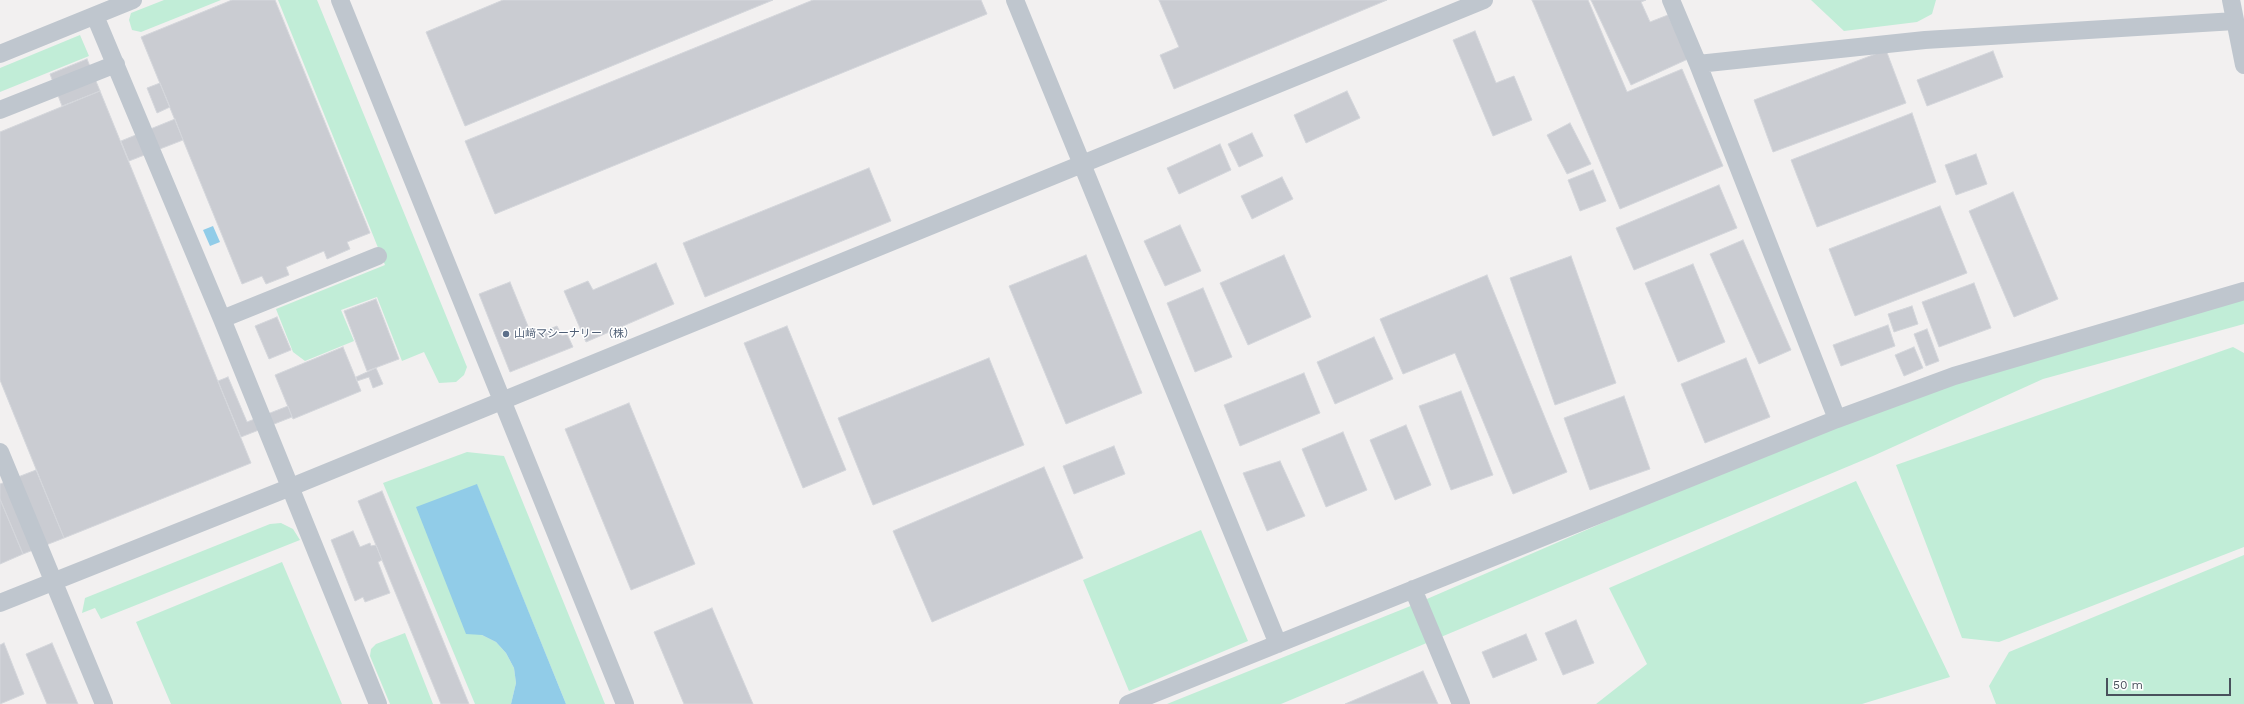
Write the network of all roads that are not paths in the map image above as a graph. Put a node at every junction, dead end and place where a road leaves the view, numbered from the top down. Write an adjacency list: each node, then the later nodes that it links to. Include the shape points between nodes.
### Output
1 (133, 0): 7 (street)
2 (340, 0): 18 (street)
3 (1015, 0): 14 (street)
4 (1484, 0): 14 (street)
5 (1671, 0): 11 (street)
6 (2231, 0): 8 (street)
7 (95, 16): 9 (street); 10 (street)
8 (2235, 22): 11 (street, via 1925,40); 12 (street)
9 (0, 54)
10 (116, 64): 13 (street); 17 (street)
11 (1698, 64): 19 (street)
12 (2244, 64)
13 (0, 110)
14 (1082, 164): 18 (street); 25 (street)
15 (378, 256): 17 (street)
16 (2244, 291): 19 (street, via 1954,376)
17 (222, 319): 21 (street)
18 (502, 401): 21 (street); 28 (street)
19 (1837, 419): 23 (street)
20 (0, 452): 22 (street)
21 (291, 487): 22 (street); 27 (street)
22 (53, 581): 24 (street); 26 (street)
23 (1414, 589): 25 (street); 30 (street)
24 (0, 603)
25 (1278, 644): 29 (street)
26 (104, 704)
27 (378, 704)
28 (625, 704)
29 (1128, 704)
30 (1461, 704)

